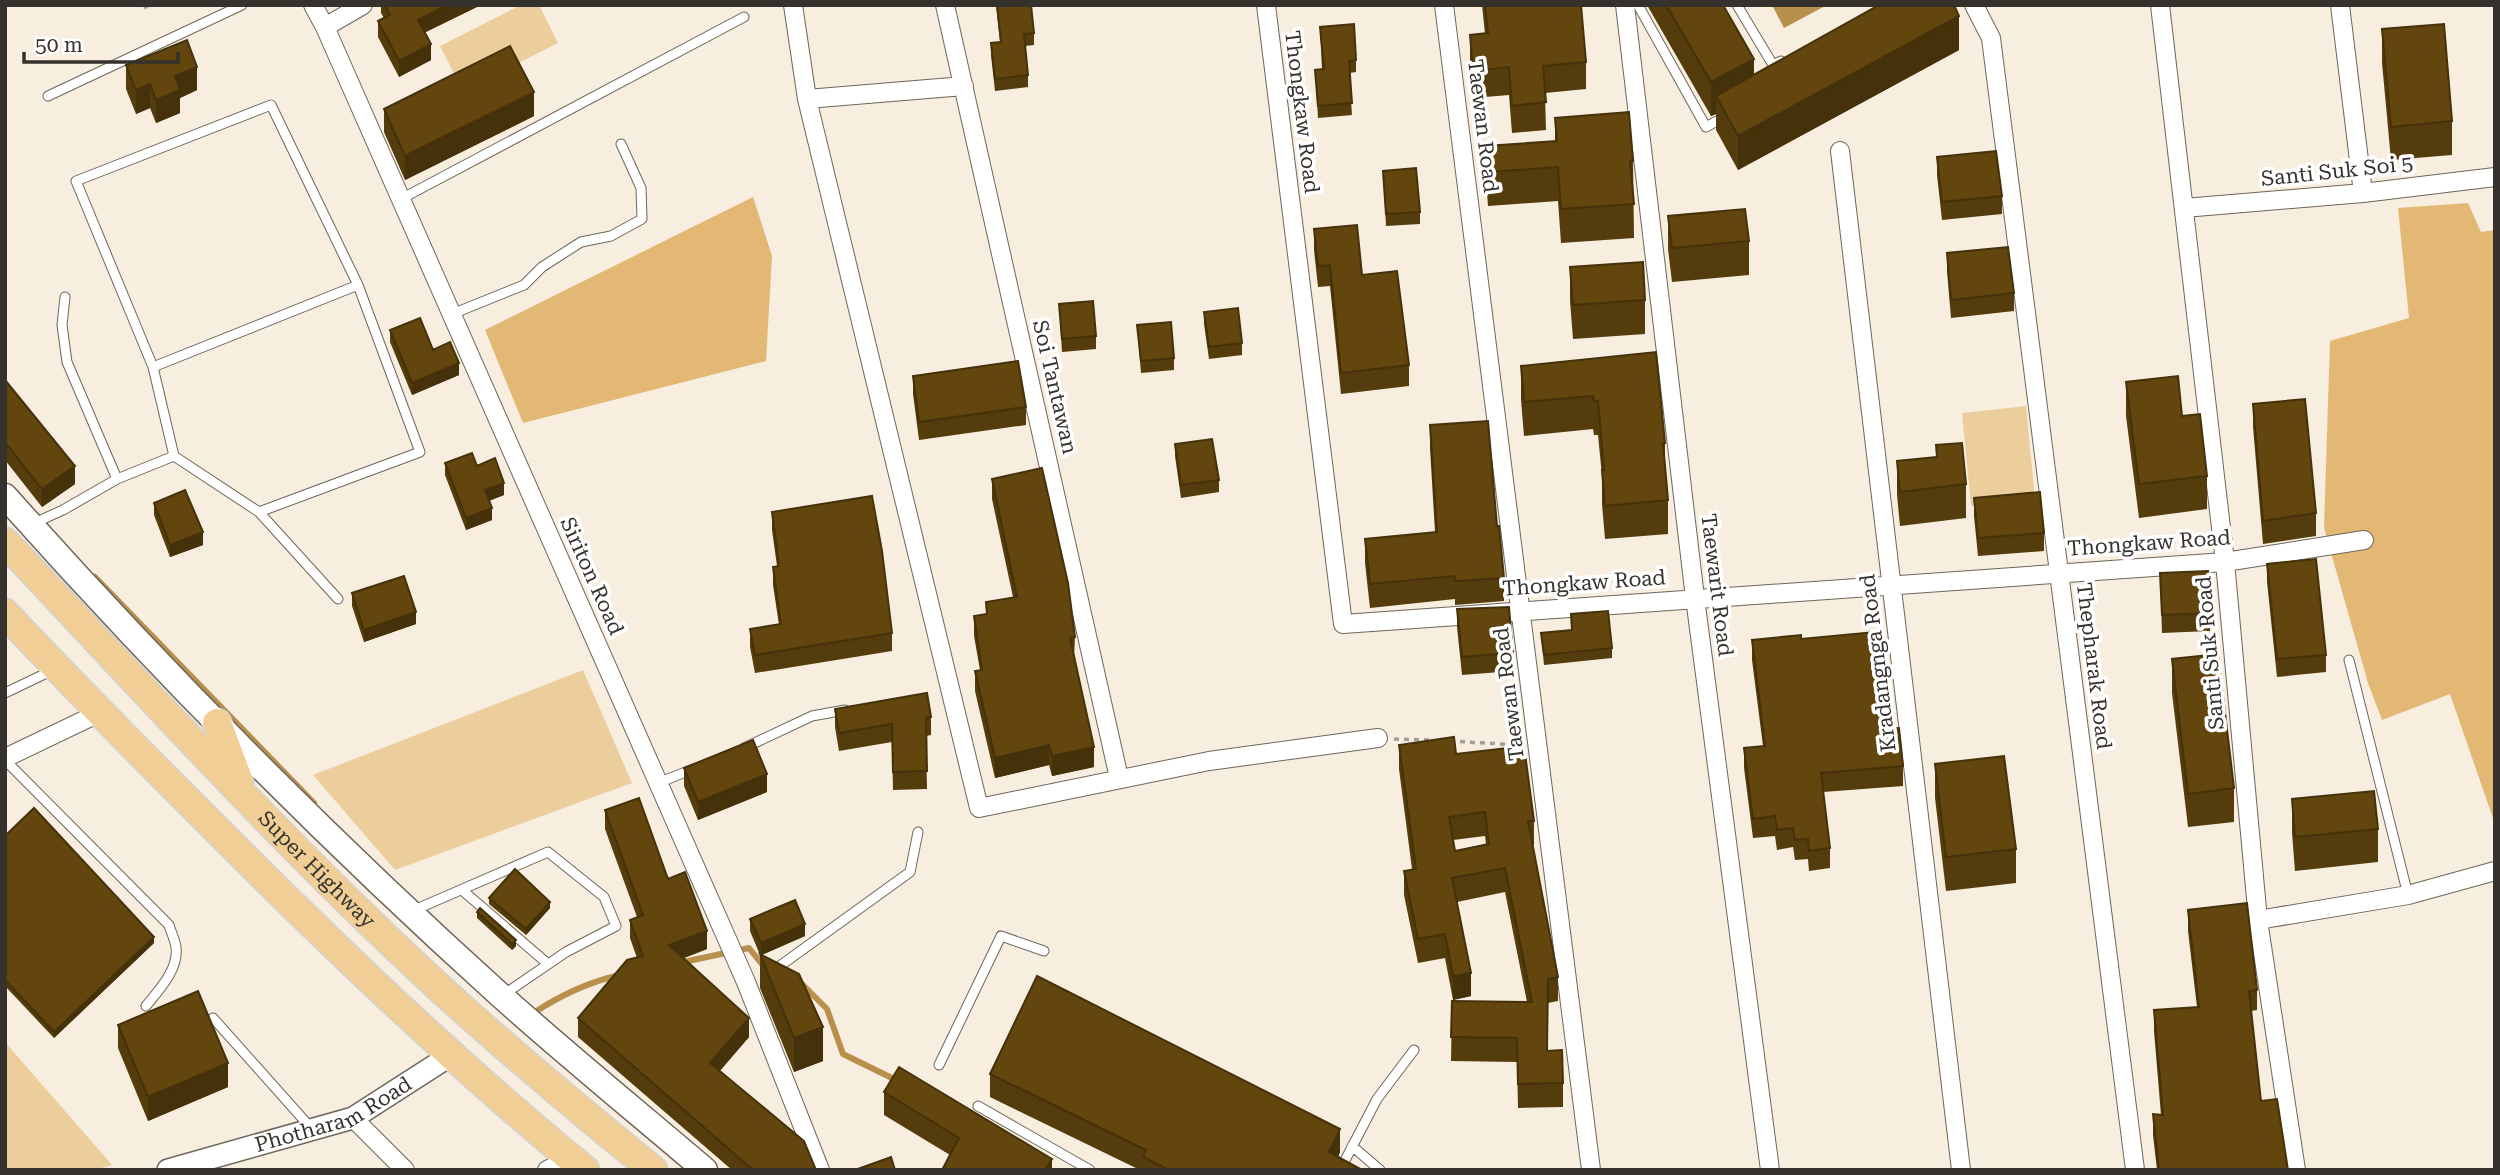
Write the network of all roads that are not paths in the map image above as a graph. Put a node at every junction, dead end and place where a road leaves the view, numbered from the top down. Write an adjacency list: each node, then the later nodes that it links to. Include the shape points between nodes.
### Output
1 (242, 5): 18 (lane)
2 (313, 5): 15 (street, Siriton Road)
3 (363, 5): 15 (street)
4 (793, 5): 19 (street)
5 (946, 5): 17 (street, Soi Tantawan)
6 (1266, 5): 43 (street, Thongkaw Road, via 1343,624)
7 (1444, 5): 43 (street, Taewan Road)
8 (1625, 5): 41 (street, Taewarit Road)
9 (1638, 5): 20 (lane, via 1706,127)
10 (1737, 5): 16 (lane, via 1772,70)
11 (1974, 5): 39 (street, Thepharak Road, via 1991,37)
12 (2160, 5): 26 (street, Santi Suk Road)
13 (2340, 5): 24 (street)
14 (744, 17): 25 (lane)
15 (326, 27): 25 (street, Siriton Road)
16 (1796, 53)
17 (964, 86): 19 (street); 55 (street, Soi Tantawan)
18 (48, 96)
19 (807, 99): 55 (street, via 979,808)
20 (1730, 114)
21 (621, 144): 29 (lane, via 641,188 642,219 611,236 581,242 542,267 524,285)
22 (1840, 151): 40 (street, Kradangnga Road)
23 (2495, 177): 24 (street, Santi Suk Soi 5)
24 (2362, 193): 26 (street, Santi Suk Soi 5)
25 (401, 200): 29 (street, Siriton Road)
26 (2184, 208): 38 (street, Santi Suk Road)
27 (358, 285): 30 (lane); 30 (lane, via 271,105 76,181); 34 (lane, via 420,452)
28 (65, 297): 32 (lane, via 62,325 67,362)
29 (452, 314): 56 (street, Siriton Road)
30 (153, 367): 31 (lane)
31 (174, 456): 32 (lane); 34 (lane)
32 (117, 479): 35 (lane)
33 (5, 496): 35 (main road)
34 (259, 512): 42 (lane)
35 (31, 525): 50 (main road)
36 (2364, 540): 38 (street, Thongkaw Road)
37 (5, 542): 57 (highway, Super Highway)
38 (2225, 562): 39 (street, Thongkaw Road); 63 (street, Santi Suk Road)
39 (2059, 573): 40 (street, Thongkaw Road); 89 (street, Thepharak Road)
40 (1891, 584): 41 (street, Thongkaw Road); 88 (street, Kradangnga Road)
41 (1695, 598): 43 (street, Thongkaw Road); 87 (street, Taewarit Road)
42 (338, 599)
43 (1522, 610): 86 (street, Taewan Road)
44 (5, 613): 46 (highway, Super Highway)
45 (2349, 660): 61 (lane)
46 (57, 668): 47 (lane); 49 (highway, Super Highway)
47 (5, 693)
48 (849, 709): 52 (lane, via 812,716)
49 (99, 713): 53 (street); 71 (highway, Super Highway)
50 (217, 723): 57 (highway); 62 (main road)
51 (1378, 738): 55 (street)
52 (736, 752)
53 (5, 759): 68 (lane, via 169,925 175,958 166,980)
54 (697, 768): 56 (lane)
55 (1119, 778)
56 (658, 783): 82 (street, Siriton Road, via 747,978)
57 (244, 795): 80 (highway, Super Highway, via 466,1012)
58 (918, 832): 66 (lane, via 910,872)
59 (2495, 871): 61 (street)
60 (462, 890): 62 (lane); 65 (lane); 65 (lane, via 548,852 604,897 616,926)
61 (2408, 895): 63 (street)
62 (409, 911): 67 (main road)
63 (2258, 920): 90 (street, Santi Suk Road)
64 (1044, 951): 72 (lane, via 1001,936)
65 (548, 964): 67 (lane)
66 (777, 968)
67 (504, 994): 81 (main road)
68 (146, 1006)
69 (213, 1018): 75 (lane)
70 (1414, 1050): 76 (lane, via 1377,1099)
71 (451, 1055): 74 (street, Photharam Road); 77 (highway, Super Highway)
72 (939, 1065)
73 (978, 1106): 83 (lane)
74 (352, 1118): 75 (street, Photharam Road); 79 (street)
75 (312, 1129): 78 (street, Photharam Road)
76 (1352, 1146): 84 (lane); 85 (lane)
77 (568, 1166)
78 (168, 1170)
79 (405, 1170)
80 (653, 1170)
81 (705, 1170)
82 (820, 1170)
83 (1090, 1170)
84 (1340, 1170)
85 (1380, 1170)
86 (1591, 1170)
87 (1770, 1170)
88 (1961, 1170)
89 (2135, 1170)
90 (2296, 1170)

